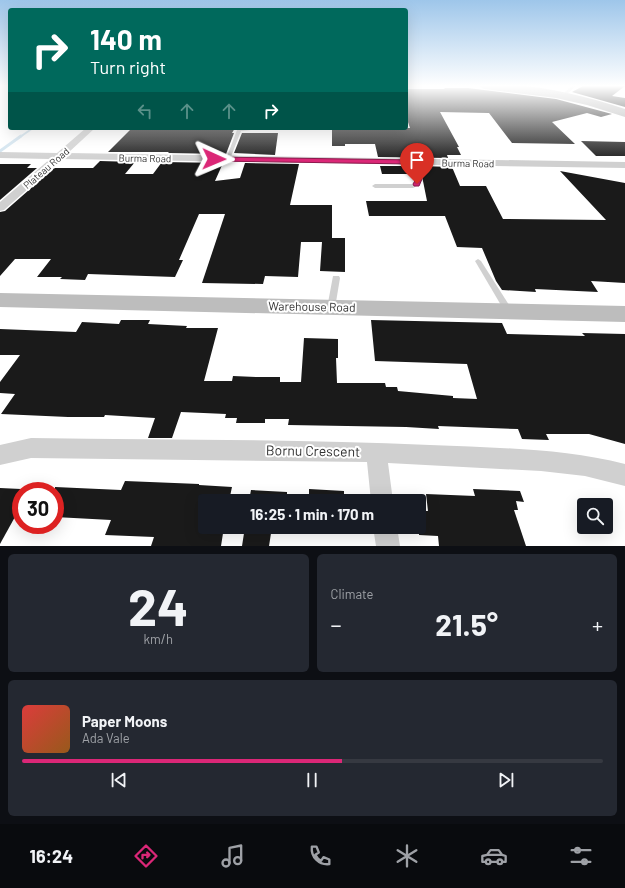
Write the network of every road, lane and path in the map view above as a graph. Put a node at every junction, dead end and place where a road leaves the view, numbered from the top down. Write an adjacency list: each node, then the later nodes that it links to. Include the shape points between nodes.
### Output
1 (89, 130): 4 (street, Plateau Road)
2 (239, 130): 5 (lane)
3 (1, 155): 4 (street, Burma Road)
4 (59, 157): 5 (street, Burma Road); 9 (street, Plateau Road)
5 (228, 159): 6 (street, Burma Road)
6 (415, 162): 7 (street, Burma Road); 8 (lane, via 419,179 417,184)
7 (625, 165)
8 (375, 186)
9 (0, 208)
10 (478, 261): 14 (lane)
11 (336, 278): 13 (lane)
12 (0, 300): 13 (main road, Warehouse Road)
13 (331, 308): 14 (main road, Warehouse Road)
14 (510, 312): 15 (main road, Warehouse Road)
15 (625, 314)
16 (376, 452): 17 (street, Bornu Crescent, via 31,448); 18 (street, Bornu Crescent, via 563,463); 19 (street)
17 (0, 455)
18 (625, 475)
19 (381, 494)
20 (386, 534): 21 (street)
21 (388, 546)

